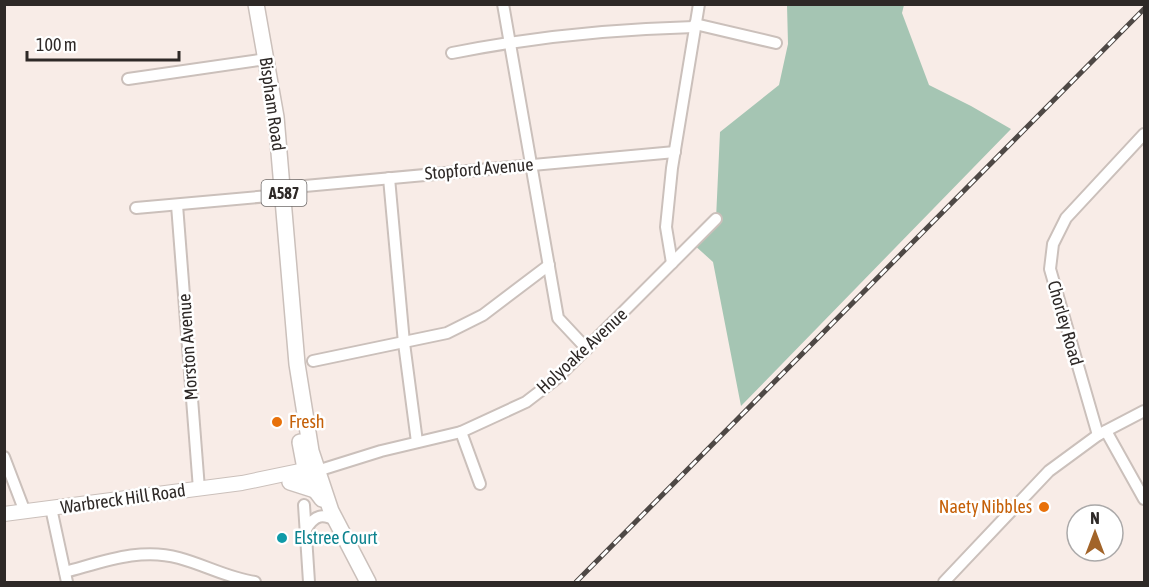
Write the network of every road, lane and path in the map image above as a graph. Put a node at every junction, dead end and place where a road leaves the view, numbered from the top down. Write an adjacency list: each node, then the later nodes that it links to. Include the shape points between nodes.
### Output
1 (256, 4): 8 (main road, Bispham Road / A587)
2 (503, 4): 5 (street)
3 (699, 4): 4 (street)
4 (695, 26): 5 (street); 6 (street); 11 (street)
5 (510, 41): 7 (street); 12 (street)
6 (777, 43)
7 (452, 52)
8 (266, 59): 9 (street); 14 (main road, Bispham Road / A587)
9 (128, 79)
10 (1144, 134): 26 (street, Chorley Road, via 1066,218 1053,244 1050,269)
11 (675, 152): 12 (street, Stopford Avenue); 19 (street, via 666,227)
12 (532, 164): 13 (street, Stopford Avenue); 20 (street)
13 (389, 178): 14 (street, Stopford Avenue); 21 (street)
14 (283, 188): 29 (main road, Bispham Road / A587)
15 (269, 196): 16 (street)
16 (177, 205): 17 (street); 33 (street, Morston Avenue)
17 (136, 208)
18 (717, 219): 19 (street, Holyoake Avenue)
19 (672, 263): 22 (street, Holyoake Avenue)
20 (549, 265): 21 (street, via 483,315 447,333); 22 (street, via 558,318)
21 (404, 343): 23 (street); 27 (street)
22 (587, 349): 25 (street, Holyoake Avenue, via 526,402)
23 (313, 361)
24 (1144, 411): 26 (street)
25 (461, 432): 27 (street, Holyoake Avenue); 32 (street)
26 (1102, 433): 34 (street, Chorley Road); 45 (street, via 1035,484)
27 (417, 442): 29 (street, Holyoake Avenue)
28 (4, 457): 37 (street)
29 (311, 477): 30 (main road); 31 (main road, Warbreck Hill Road); 39 (main road, A587)
30 (290, 482): 31 (main road, Warbreck Hill Road)
31 (242, 483): 33 (main road, Warbreck Hill Road)
32 (480, 484)
33 (199, 489): 36 (main road, Warbreck Hill Road)
34 (1144, 499)
35 (304, 505): 40 (street)
36 (51, 508): 37 (main road, Warbreck Hill Road); 41 (street)
37 (25, 512): 38 (main road, Warbreck Hill Road)
38 (4, 514)
39 (334, 516): 40 (street, via 313,518); 44 (main road, A587)
40 (306, 530): 43 (street)
41 (66, 577): 42 (street, via 134,554 155,554 179,558)
42 (247, 582)
43 (309, 582)
44 (368, 582)
45 (944, 582)

